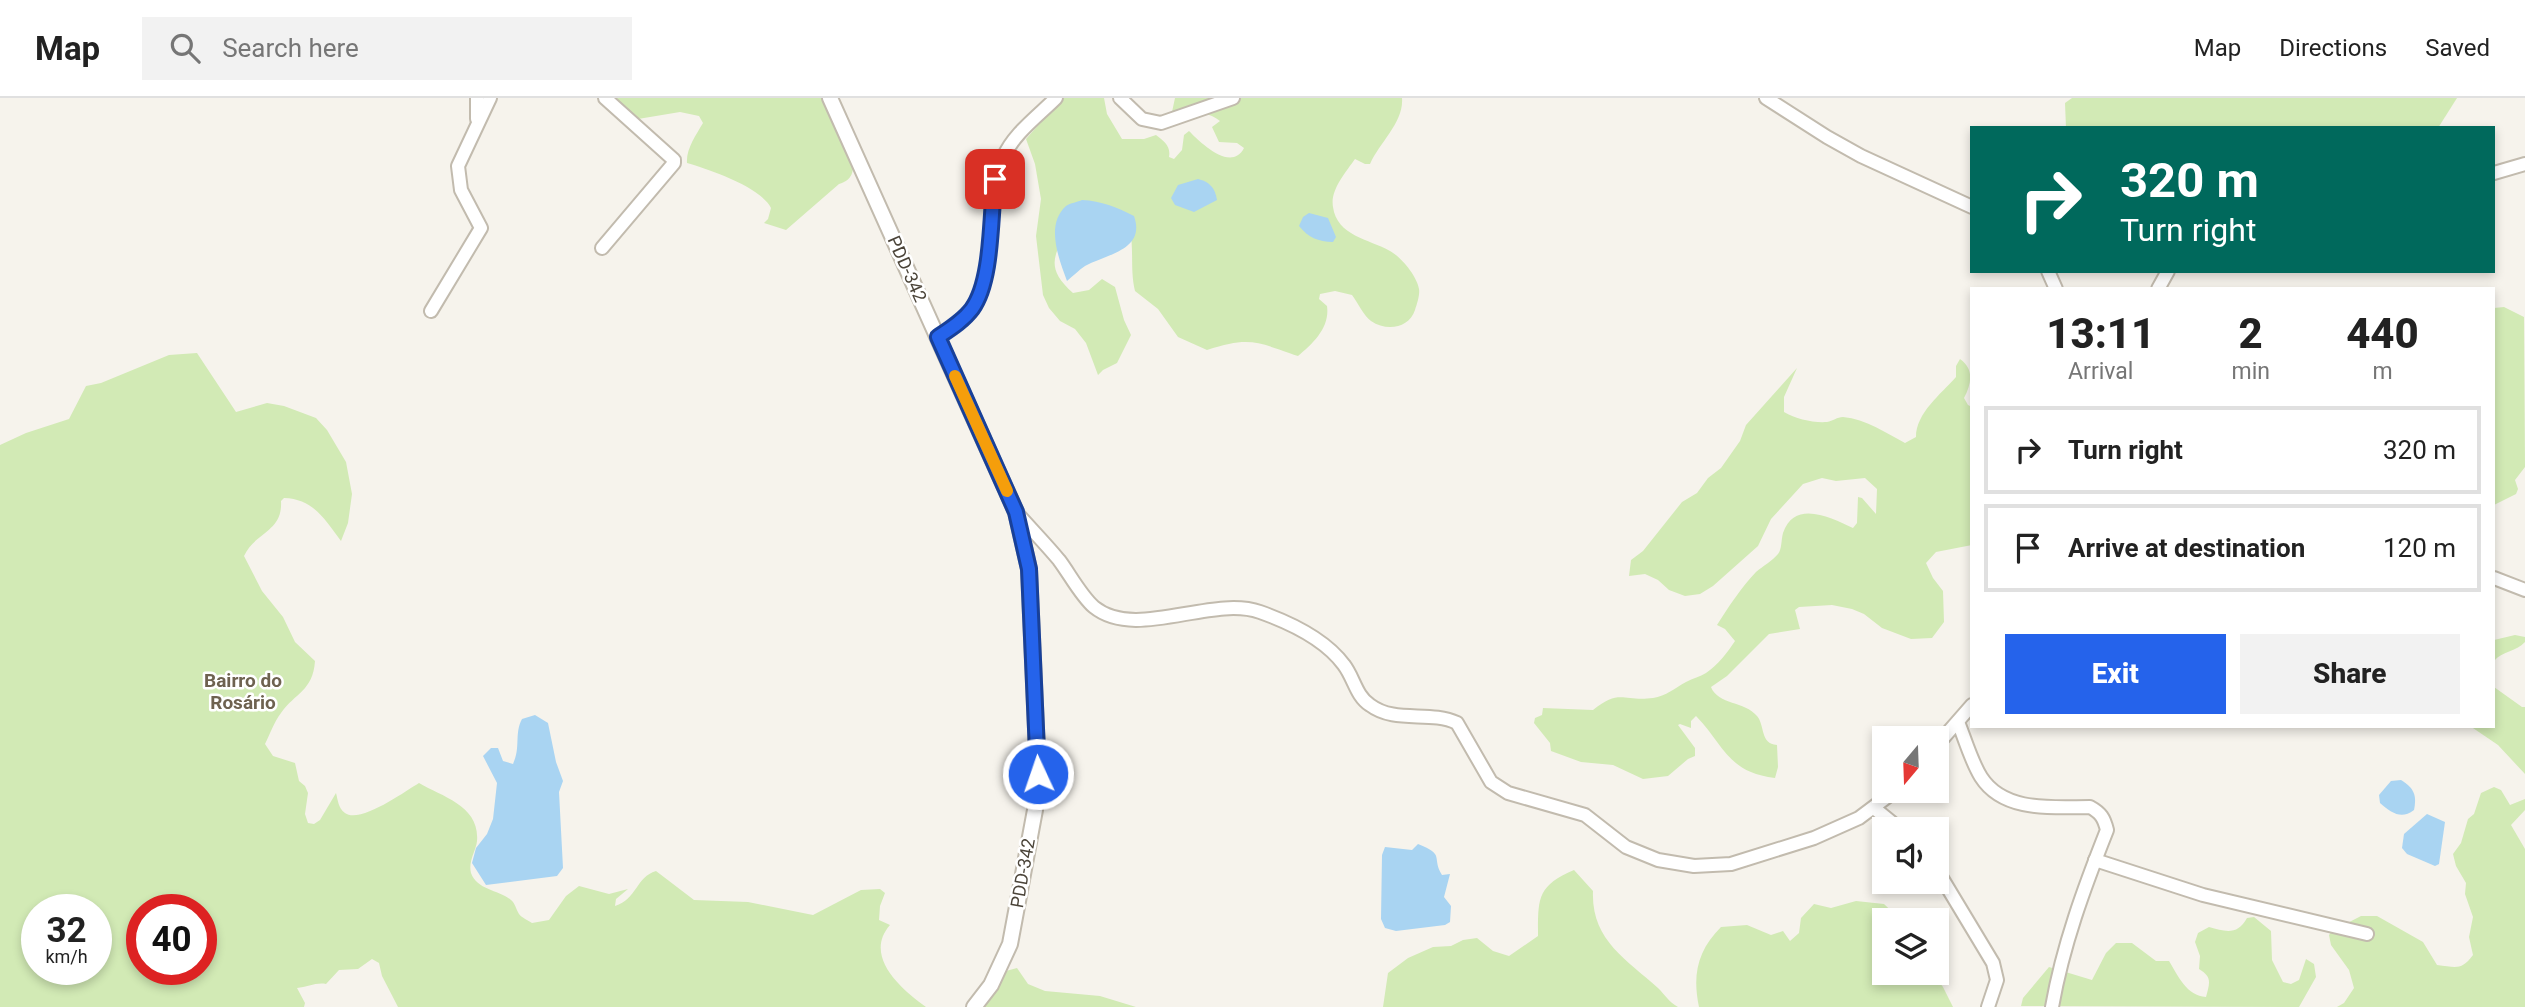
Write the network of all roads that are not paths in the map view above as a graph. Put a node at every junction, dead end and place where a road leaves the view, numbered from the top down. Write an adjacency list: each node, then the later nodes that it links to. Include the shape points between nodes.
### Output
1 (477, 98): 9 (street)
2 (490, 98): 9 (street)
3 (605, 98): 13 (street, via 674,163)
4 (830, 98): 15 (street, PDD-342 / PDD-342)
5 (1056, 98): 15 (street, via 1003,156 995,179 982,290 972,309)
6 (1120, 98): 7 (street, via 1142,118 1161,123)
7 (1233, 98)
8 (1766, 98): 12 (street, via 1861,156)
9 (478, 123): 14 (street, via 458,166 458,178 481,228)
10 (2525, 164): 11 (street)
11 (2495, 173)
12 (1970, 206)
13 (602, 248)
14 (431, 311)
15 (938, 337): 16 (street, PDD-342 / PDD-342)
16 (1016, 512): 23 (street, via 1094,607 1113,616 1142,620 1232,607 1259,611 1329,648 1369,705 1384,712 1457,723 1491,782 1508,793 1585,815 1626,847 1658,860 1694,866 1731,864 1814,838); 28 (street, PDD-342 / PDD-342, via 1029,569 1038,774 1035,810 1010,944 991,985)
17 (2495, 578): 18 (street)
18 (2525, 590)
19 (1970, 707): 20 (street)
20 (1958, 722): 21 (street); 25 (street, via 1981,777 1993,790 2033,807 2099,811 2107,830)
21 (1950, 730)
22 (1880, 803): 23 (street)
23 (1874, 808): 24 (street)
24 (1885, 817)
25 (2095, 860): 27 (street, via 2203,895); 30 (street, via 2078,902)
26 (1949, 890): 29 (street, via 1993,963 1997,980)
27 (2367, 934)
28 (974, 1007)
29 (1988, 1007)
30 (2052, 1007)

